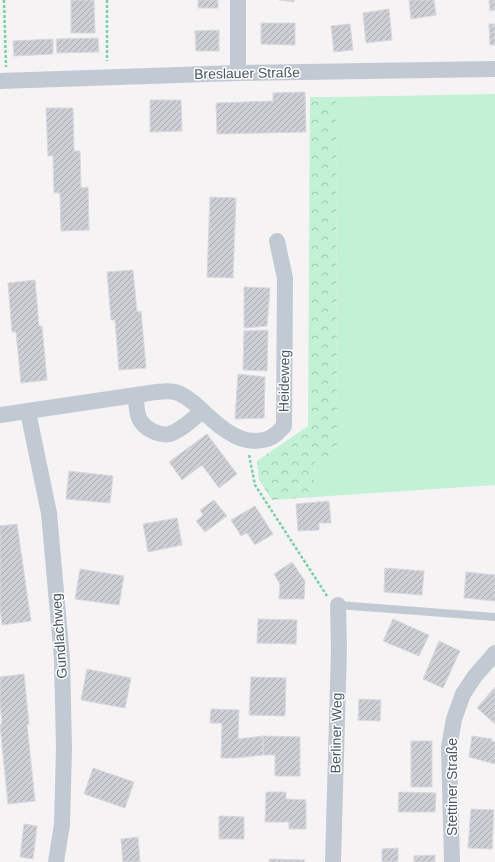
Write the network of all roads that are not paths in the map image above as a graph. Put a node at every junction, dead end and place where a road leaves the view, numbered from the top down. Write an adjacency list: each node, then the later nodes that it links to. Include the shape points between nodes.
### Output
1 (238, 0): 3 (street)
2 (495, 69): 3 (street, Breslauer Straße)
3 (238, 73): 4 (street, Breslauer Straße)
4 (3, 81)
5 (277, 241): 7 (street, Heideweg, via 285,278 284,426 274,437 247,441 227,431)
6 (136, 395): 7 (street, via 175,392 188,398); 7 (street, via 140,420 147,428 158,434 169,434); 8 (street)
7 (202, 411)
8 (28, 412): 9 (street); 13 (street, Gundlachweg, via 49,513 62,659 62,824)
9 (0, 415)
10 (338, 605): 11 (lane); 14 (street, Berliner Weg)
11 (495, 617)
12 (495, 653): 15 (street, Stettiner Straße, via 463,694 454,719 449,747)
13 (56, 862)
14 (333, 862)
15 (452, 862)

